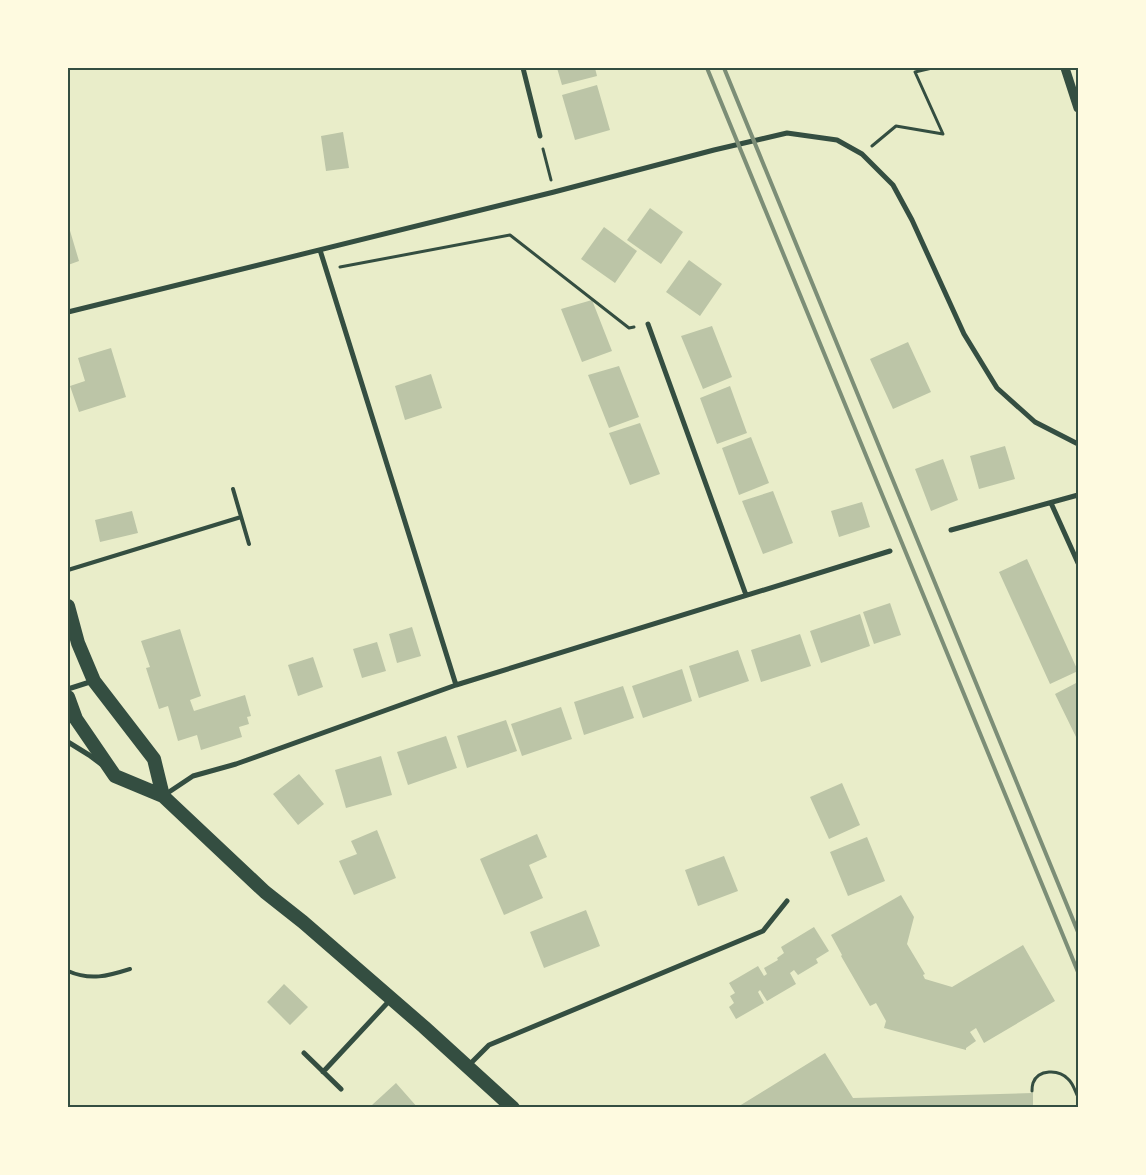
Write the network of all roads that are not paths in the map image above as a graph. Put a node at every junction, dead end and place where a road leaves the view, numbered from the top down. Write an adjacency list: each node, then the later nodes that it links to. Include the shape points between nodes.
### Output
1 (522, 68): 4 (street)
2 (1065, 68): 3 (street)
3 (1078, 108)
4 (540, 136)
5 (320, 250): 6 (street); 8 (street, via 787,133 837,140 862,154 892,185 928,253 964,334 998,388 1035,422); 21 (street)
6 (68, 312)
7 (648, 324): 18 (street)
8 (1078, 444)
9 (233, 489): 12 (lane)
10 (1078, 496): 11 (street)
11 (1051, 503): 13 (street); 16 (street)
12 (241, 517): 14 (lane); 17 (lane)
13 (951, 530)
14 (249, 544)
15 (890, 551): 18 (street)
16 (1078, 563)
17 (68, 570)
18 (746, 595): 21 (street)
19 (68, 606): 20 (highway, via 78,643)
20 (94, 680): 22 (street); 26 (highway, via 154,760)
21 (456, 685): 26 (street, via 236,764 193,776)
22 (68, 689)
23 (68, 697): 25 (highway, via 76,719)
24 (68, 742): 25 (street)
25 (115, 776): 26 (highway)
26 (163, 796): 30 (highway, via 265,892)
27 (787, 900): 32 (street, via 763,931 489,1045)
28 (130, 969): 29 (lane, via 91,978)
29 (68, 970)
30 (392, 999): 32 (highway); 33 (street)
31 (304, 1053): 33 (street)
32 (468, 1067): 35 (highway)
33 (323, 1072): 34 (street)
34 (342, 1089)
35 (514, 1108)

